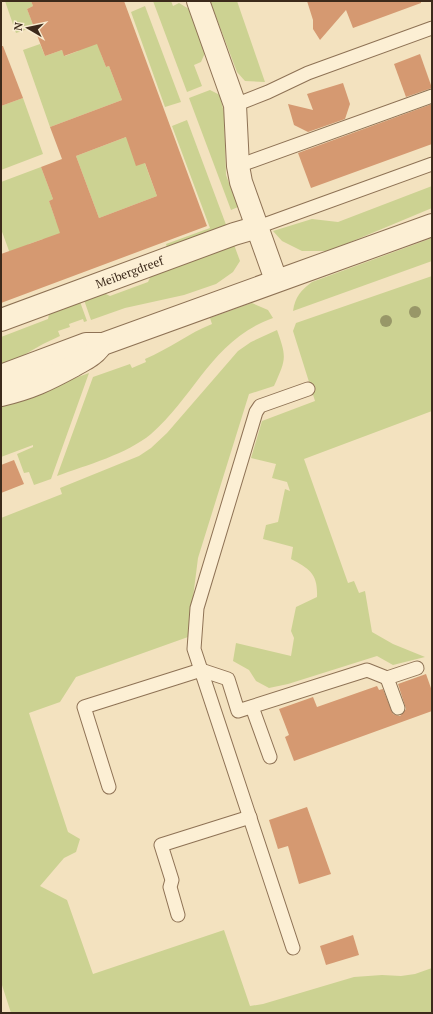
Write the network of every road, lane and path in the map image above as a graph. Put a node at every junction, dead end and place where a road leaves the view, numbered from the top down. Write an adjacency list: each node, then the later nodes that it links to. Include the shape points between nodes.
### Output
1 (198, 1): 4 (street)
2 (432, 28): 4 (lane, via 308,73)
3 (432, 96): 6 (lane)
4 (235, 105): 6 (street)
5 (432, 164): 8 (lane)
6 (238, 166): 8 (street, via 241,182)
7 (432, 225): 9 (street)
8 (258, 227): 9 (street); 10 (street, Meibergdreef)
9 (276, 280): 11 (street)
10 (1, 320)
11 (103, 344): 12 (street, via 86,344); 14 (street, via 93,356 49,380 27,389)
12 (1, 376)
13 (308, 389): 16 (lane, via 260,406 256,412 197,608 194,649)
14 (1, 395)
15 (417, 668): 17 (lane)
16 (201, 670): 18 (lane, via 228,679 238,711); 21 (lane, via 84,708); 22 (lane)
17 (387, 678): 18 (lane, via 367,670); 19 (lane)
18 (252, 707): 20 (lane)
19 (398, 708)
20 (270, 757)
21 (109, 787)
22 (250, 817): 23 (lane, via 161,845 172,880 170,887); 24 (lane)
23 (178, 915)
24 (293, 948)

